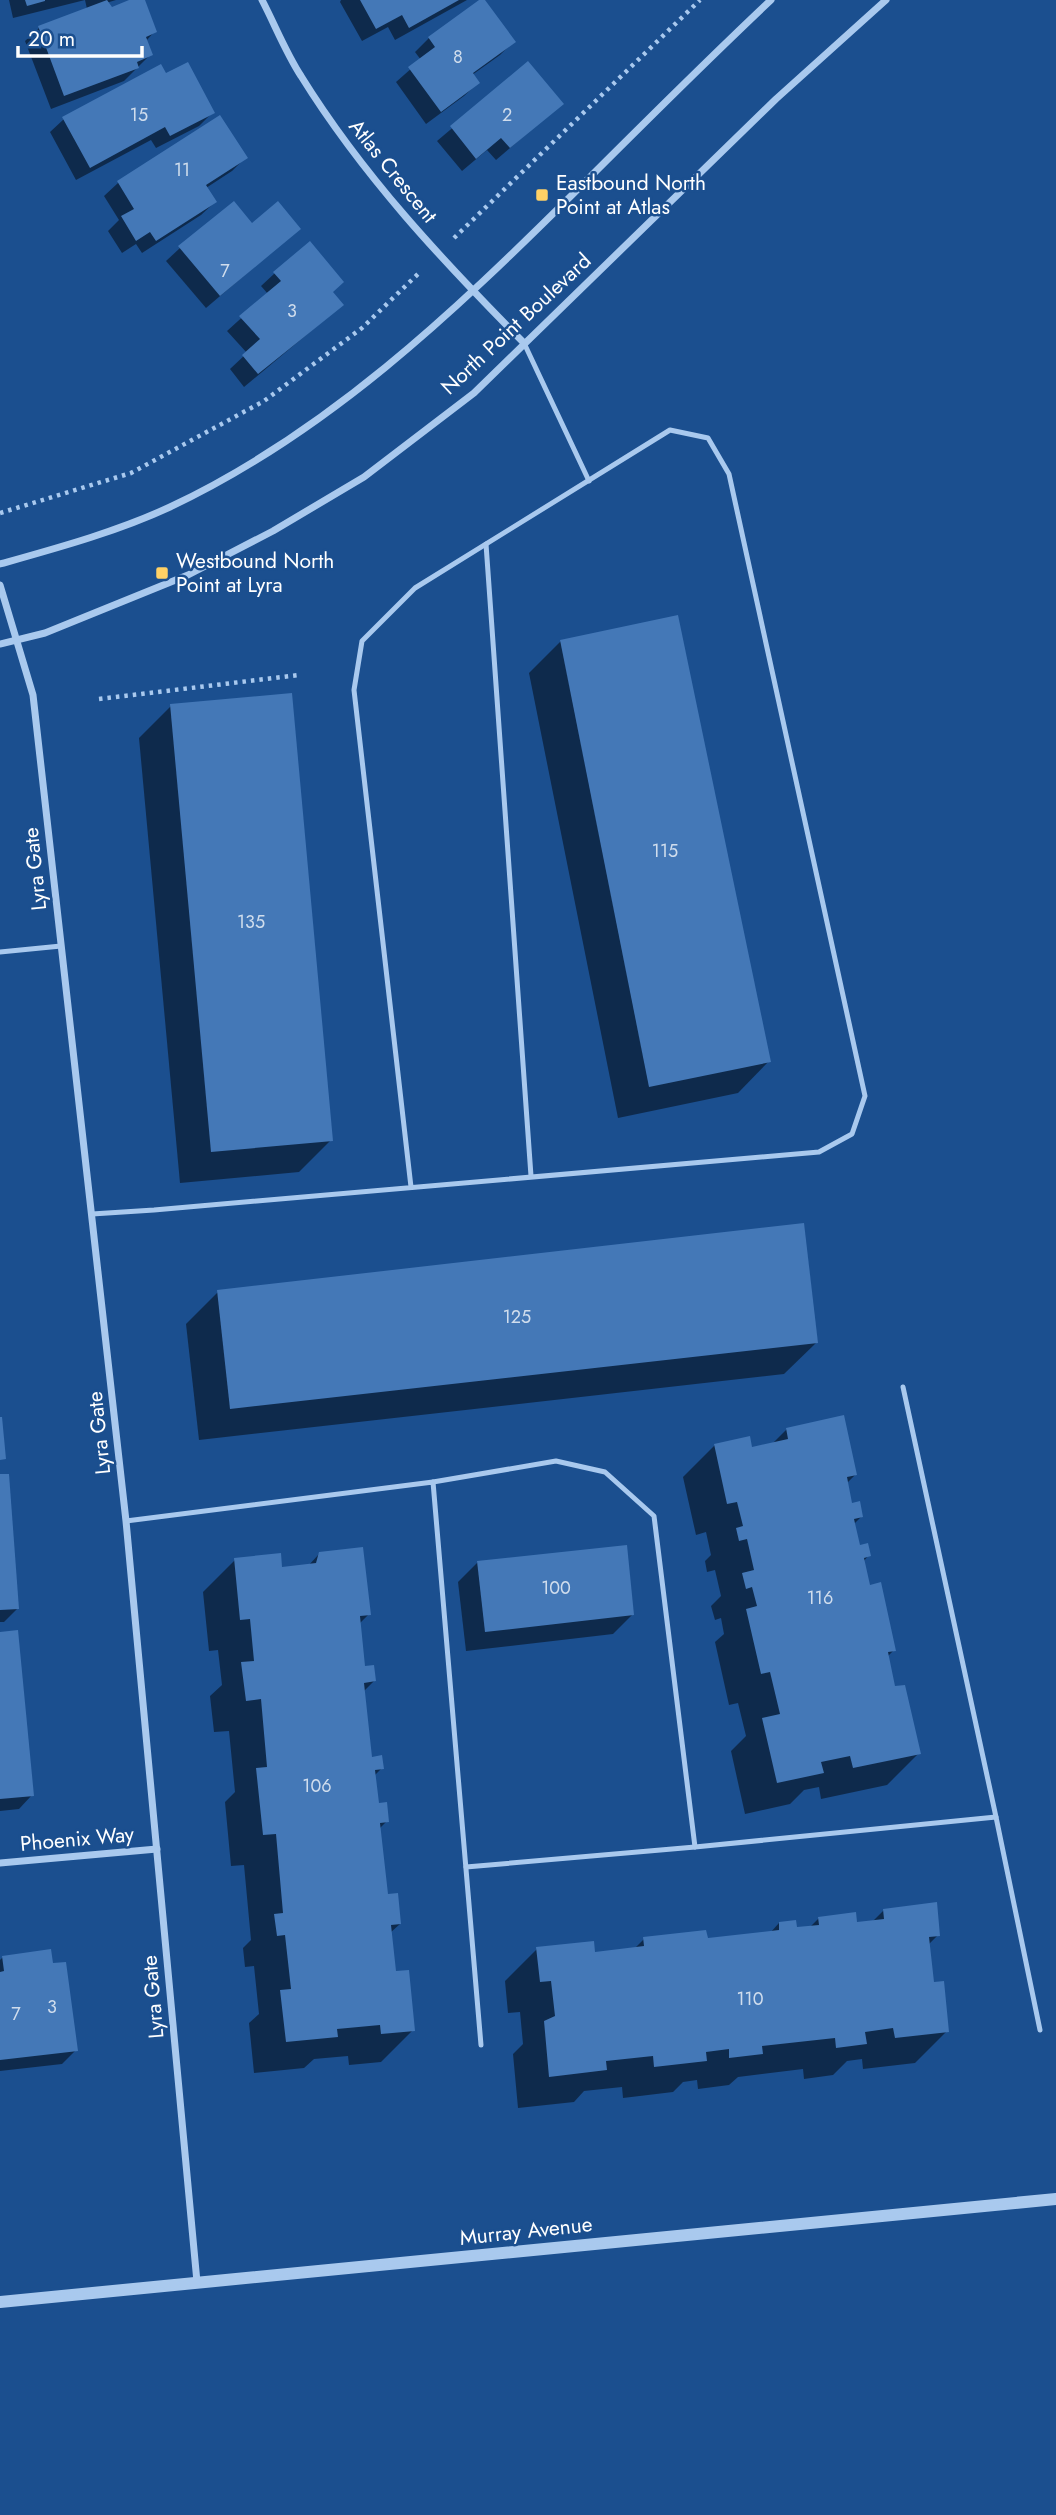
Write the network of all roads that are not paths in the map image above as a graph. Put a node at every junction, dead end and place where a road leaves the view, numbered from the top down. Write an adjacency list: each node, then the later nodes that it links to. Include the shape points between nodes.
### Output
1 (262, 0): 4 (street, Atlas Crescent, via 299,75 356,158)
2 (771, 0): 4 (street)
3 (886, 0): 5 (street, North Point Boulevard, via 776,99)
4 (473, 292): 5 (street, Atlas Crescent); 8 (street, via 354,394 259,459 170,507 69,545)
5 (524, 343): 6 (lane); 10 (street, North Point Boulevard, via 474,393 364,477 284,524 188,575 45,633)
6 (589, 481): 7 (lane); 14 (lane, via 670,430 708,438 729,474 864,1096 852,1134 819,1152)
7 (486, 544): 14 (lane); 15 (lane, via 415,588 362,640 354,690)
8 (0, 564)
9 (0, 585): 10 (street, Lyra Gate)
10 (18, 639): 11 (street, North Point Boulevard); 12 (street, Lyra Gate, via 33,695)
11 (0, 644)
12 (61, 946): 13 (lane); 16 (street, Lyra Gate)
13 (0, 952)
14 (531, 1177): 15 (lane)
15 (411, 1187): 16 (lane)
16 (92, 1214): 19 (street, Lyra Gate)
17 (903, 1387): 20 (lane)
18 (433, 1482): 19 (lane); 21 (lane, via 556,1461 605,1472 654,1516); 24 (lane)
19 (126, 1521): 22 (street, Lyra Gate)
20 (996, 1817): 21 (lane); 25 (lane)
21 (695, 1847): 24 (lane)
22 (157, 1849): 23 (street, Phoenix Way); 28 (street, Lyra Gate)
23 (0, 1863)
24 (466, 1867): 26 (lane)
25 (1040, 2030)
26 (481, 2045)
27 (1056, 2199): 28 (street, Murray Avenue)
28 (197, 2282): 29 (street, Murray Avenue)
29 (0, 2302)

